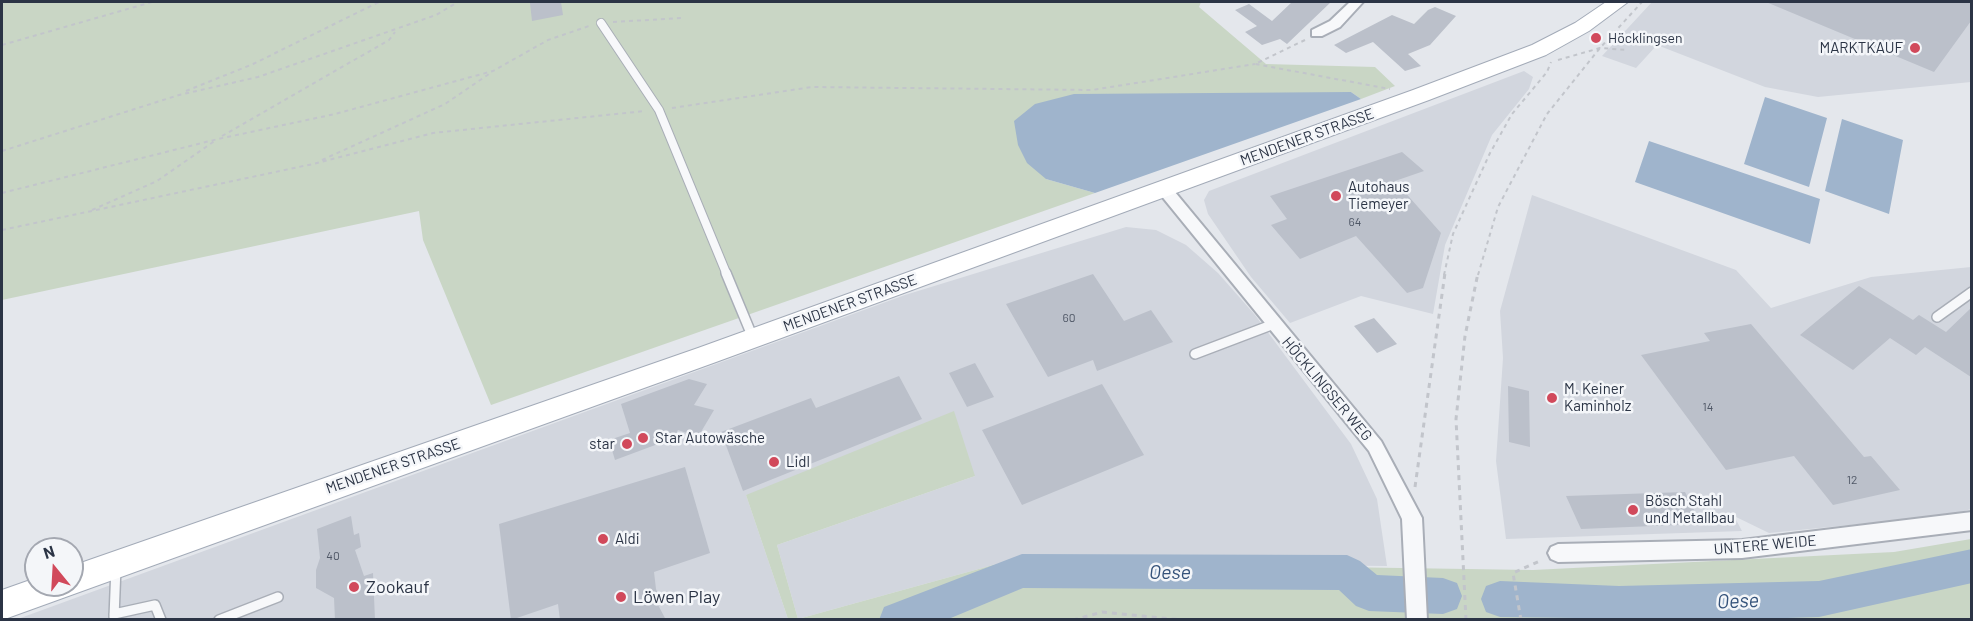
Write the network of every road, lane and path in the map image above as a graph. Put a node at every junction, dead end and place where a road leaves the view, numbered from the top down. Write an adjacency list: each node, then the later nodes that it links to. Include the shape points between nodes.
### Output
1 (152, 2): 11 (path)
2 (379, 2): 17 (path, via 254,64)
3 (458, 2): 9 (path)
4 (1357, 2): 10 (street, via 1335,24)
5 (1618, 2): 14 (main road, MENDENER STRASSE)
6 (1642, 2): 12 (path)
7 (682, 18): 8 (path)
8 (601, 23): 16 (path, via 548,40); 19 (lane)
9 (396, 30): 17 (path, via 258,77); 20 (path, via 389,40)
10 (1317, 33): 15 (path)
11 (2, 45)
12 (1600, 48): 13 (path); 14 (path); 47 (path, via 1546,114 1498,207 1480,263 1465,336 1456,419)
13 (1628, 50)
14 (1545, 56): 18 (main road, MENDENER STRASSE); 32 (path, via 1547,72 1512,114 1453,234 1415,491)
15 (1255, 64): 18 (path); 19 (path, via 1092,90 812,87)
16 (493, 71): 20 (path, via 334,114); 22 (path, via 445,104)
17 (179, 95): 21 (path)
18 (1421, 95): 23 (main road, MENDENER STRASSE)
19 (659, 110): 22 (path, via 433,133); 30 (lane)
20 (218, 138): 24 (path); 25 (path, via 157,181)
21 (2, 151)
22 (313, 164): 25 (path)
23 (1165, 190): 29 (street, HÖCKLINGSER WEG); 30 (main road, MENDENER STRASSE)
24 (2, 193)
25 (85, 214): 26 (path)
26 (2, 230)
27 (1971, 292): 28 (lane)
28 (1937, 317)
29 (1274, 324): 31 (lane); 32 (street, HÖCKLINGSER WEG, via 1375,446)
30 (753, 338): 35 (main road, MENDENER STRASSE)
31 (1195, 354)
32 (1403, 499): 46 (street, HÖCKLINGSER WEG, via 1412,518)
33 (1971, 521): 34 (street, UNTERE WEIDE, via 1742,549)
34 (1558, 553): 41 (path, via 1513,573)
35 (117, 564): 36 (main road, MENDENER STRASSE); 40 (lane)
36 (84, 576)
37 (24, 597): 39 (main road)
38 (278, 597): 43 (lane)
39 (2, 605)
40 (114, 617): 42 (lane, via 154,605)
41 (1520, 617)
42 (161, 620)
43 (219, 620)
44 (1073, 620): 45 (path, via 1102,612)
45 (1183, 620)
46 (1417, 620)
47 (1466, 620)

